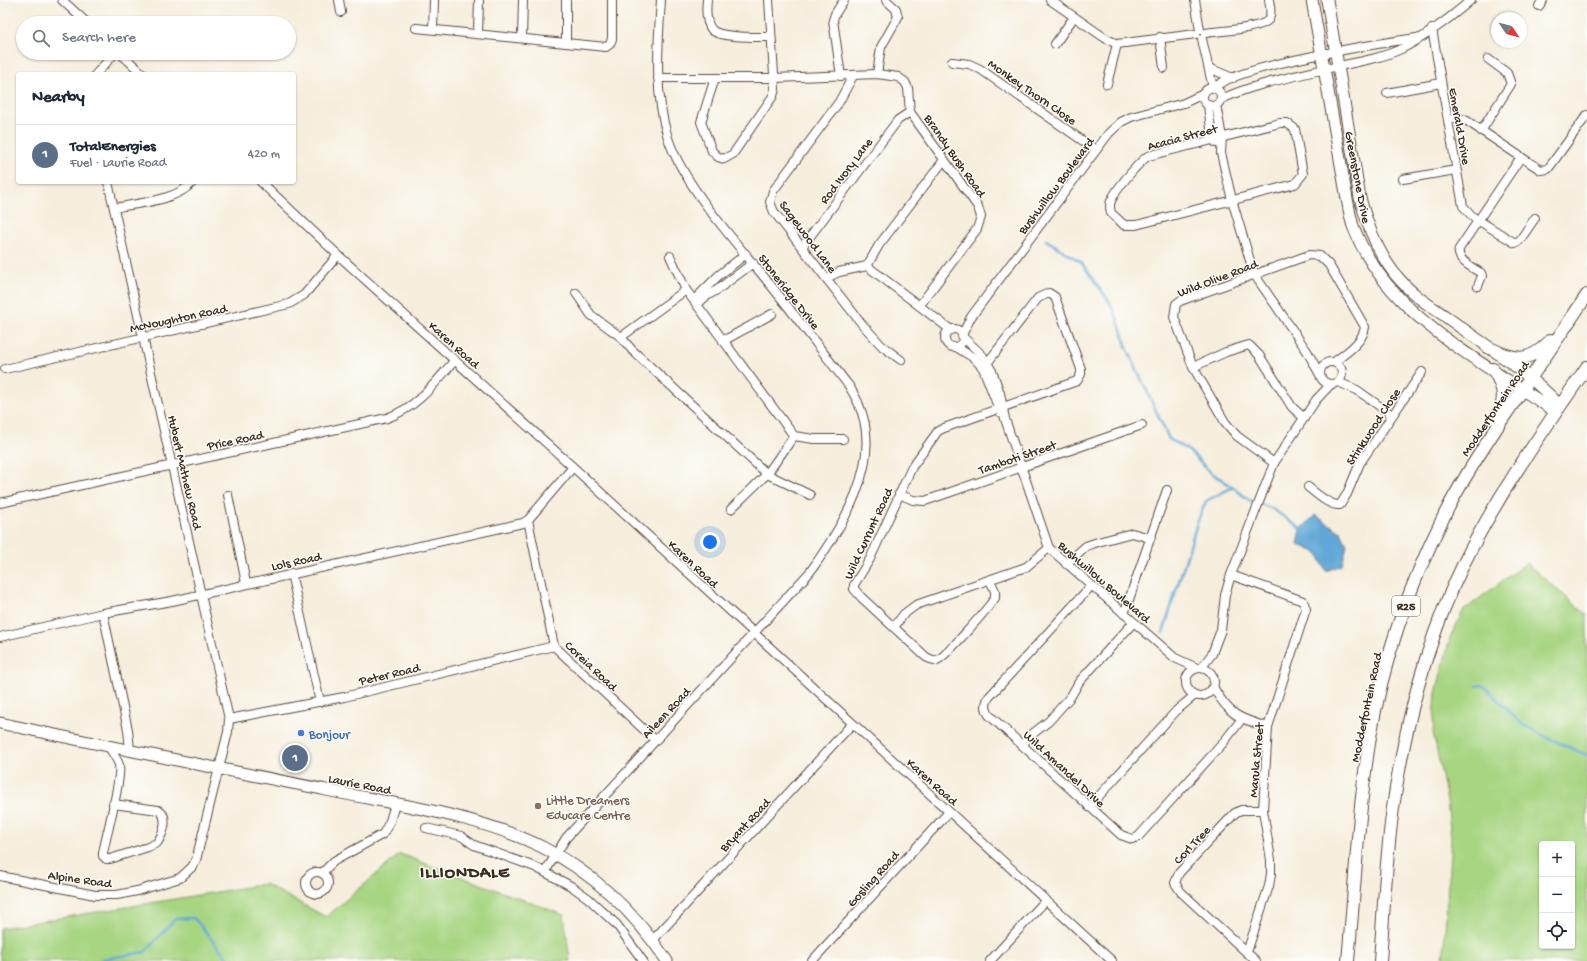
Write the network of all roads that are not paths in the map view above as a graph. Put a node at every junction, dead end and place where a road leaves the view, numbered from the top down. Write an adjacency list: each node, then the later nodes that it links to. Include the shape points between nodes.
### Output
1 (62, 0): 20 (street)
2 (339, 0): 19 (street)
3 (434, 0): 23 (street)
4 (479, 0): 25 (street)
5 (523, 0): 29 (street)
6 (566, 0): 31 (street)
7 (612, 0): 31 (street, via 610,44 606,47)
8 (661, 0): 49 (street, Stoneridge Drive)
9 (707, 0): 27 (street, via 707,18 714,31 724,35)
10 (769, 0): 27 (street)
11 (844, 0): 47 (street, via 833,20)
12 (886, 0): 46 (street, via 896,9 898,17 881,47)
13 (1050, 0): 21 (street)
14 (1195, 0): 26 (street)
15 (1269, 0): 26 (street, via 1271,13 1265,23)
16 (1312, 0): 35 (main road, Greenstone Drive)
17 (1326, 0): 34 (main road, Greenstone Drive)
18 (1471, 0): 24 (street)
19 (341, 12)
20 (79, 16)
21 (1074, 17): 32 (street); 33 (street)
22 (416, 28): 23 (street)
23 (432, 29): 25 (street)
24 (1432, 30): 30 (street); 54 (street, Emerald Drive)
25 (478, 34): 29 (street)
26 (1201, 34): 28 (street); 41 (street)
27 (770, 37): 52 (street)
28 (1160, 37): 33 (street); 42 (street)
29 (522, 38): 31 (street)
30 (1419, 38): 34 (street); 40 (street, via 1401,49 1375,58)
31 (566, 43)
32 (1055, 44)
33 (1117, 44): 55 (street)
34 (1335, 52): 35 (street); 40 (main road, Greenstone Drive)
35 (1323, 54): 43 (main road, Greenstone Drive); 53 (street)
36 (1488, 59): 66 (street, via 1508,73 1511,84)
37 (109, 60): 44 (street)
38 (128, 60): 45 (street)
39 (952, 62): 68 (street, Monkey Thorn Close, via 969,64 980,69)
40 (1338, 66): 43 (street); 103 (main road, Greenstone Drive, via 1360,198 1367,226 1375,243 1398,279 1418,298)
41 (1208, 67): 53 (street); 56 (street); 58 (street)
42 (1164, 68)
43 (1325, 69): 61 (street, via 1235,94); 114 (main road, Greenstone Drive, via 1347,199 1353,225 1362,247 1386,284 1414,314 1450,342)
44 (98, 72)
45 (141, 72)
46 (877, 74): 48 (street, Brandy Bush Road); 63 (street, Brandy Bush Road, via 895,76 905,82 910,94)
47 (841, 76): 48 (street, Brandy Bush Road); 52 (street, Brandy Bush Road)
48 (853, 76): 80 (street, Sagewood Lane, via 839,102 770,196 772,208)
49 (658, 78): 50 (street, Brandy Bush Road); 81 (street, Stoneridge Drive, via 666,131 679,164)
50 (706, 78): 51 (street, Brandy Bush Road); 57 (street)
51 (715, 78): 52 (street, Brandy Bush Road); 57 (street)
52 (774, 78): 57 (street, via 775,89 772,99 733,154 724,159 714,154 702,125)
53 (1233, 78): 56 (street)
54 (1441, 83): 59 (street); 65 (street, Emerald Drive)
55 (1107, 84)
56 (1214, 88): 58 (street); 61 (street, via 1220,94)
57 (710, 90)
58 (1204, 93): 60 (street, Bushwillow Boulevard); 62 (street, via 1202,98)
59 (1387, 93)
60 (1184, 103): 62 (street, Bushwillow Boulevard); 68 (street, Bushwillow Boulevard, via 1121,122)
61 (1218, 103): 62 (street); 67 (street)
62 (1207, 105): 67 (street)
63 (910, 112): 70 (street, Brandy Bush Road); 80 (street, Rod Ivory Lane, via 898,120)
64 (1587, 115): 69 (street, via 1551,166 1545,170)
65 (1448, 119): 66 (street, via 1462,119); 71 (street, Emerald Drive)
66 (1481, 131): 69 (street)
67 (1218, 138): 76 (street); 76 (street, Acacia Street, via 1287,123 1295,129 1303,174 1295,184); 76 (street, Acacia Street, via 1141,160 1111,200 1111,213 1124,225 1129,226)
68 (1096, 150): 97 (street, Bushwillow Boulevard)
69 (1521, 157): 79 (street)
70 (944, 160): 85 (street, via 879,245); 94 (street, Brandy Bush Road, via 981,212 980,222)
71 (1456, 170): 72 (street); 79 (street, Emerald Drive, via 1463,206)
72 (1403, 179)
73 (108, 184): 77 (street, Hubert Mathew Road)
74 (191, 184): 77 (street, via 174,195)
75 (263, 184): 82 (street, Karen Road)
76 (1232, 200): 86 (street)
77 (114, 208): 98 (street, Hubert Mathew Road)
78 (1535, 218): 79 (street, Emerald Drive, via 1520,240 1515,243)
79 (1479, 220): 88 (street, via 1458,253 1462,260 1481,273)
80 (802, 246): 87 (street, Sagewood Lane)
81 (746, 254): 84 (street, Stoneridge Drive); 93 (street, via 718,276)
82 (338, 255): 98 (street, McNoughton Road, via 304,295 288,304); 106 (street, Karen Road)
83 (670, 256): 89 (street)
84 (753, 263): 93 (street); 152 (street, Stoneridge Drive, via 849,386 860,406 864,425 866,447 857,488 837,531)
85 (867, 266): 87 (street, via 839,272); 94 (street)
86 (1254, 274): 104 (street, Wild Olive Road, via 1310,255 1320,256 1325,260 1366,327); 105 (street); 111 (street, Wild Olive Road, via 1176,304 1174,317)
87 (826, 278): 107 (street, Sagewood Lane, via 882,346)
88 (1478, 286)
89 (686, 290): 93 (street); 100 (street)
90 (1587, 292): 103 (main road, via 1552,338 1534,355 1514,358)
91 (576, 293): 100 (street, via 591,315)
92 (1587, 295): 118 (main road, Modderfontein Road / R25)
93 (695, 303): 101 (street)
94 (920, 306): 96 (street)
95 (772, 314): 101 (street)
96 (939, 322): 97 (street); 99 (street)
97 (958, 333): 99 (street); 102 (street, via 962,342); 110 (street, Bushwillow Boulevard)
98 (143, 336): 113 (street, McNoughton Road); 132 (street, Hubert Mathew Road)
99 (945, 336): 102 (street, via 947,345)
100 (622, 337): 135 (street, via 632,350)
101 (723, 341): 128 (street)
102 (956, 347): 110 (street)
103 (1487, 347): 118 (main road, Greenstone Drive)
104 (1350, 350): 108 (street, Wild Olive Road); 115 (street, Wild Olive Road)
105 (1307, 351): 109 (street); 117 (street)
106 (455, 360): 132 (street, Price Road, via 417,402 397,414); 134 (street, Karen Road)
107 (901, 360)
108 (1334, 362): 109 (street); 115 (street)
109 (1324, 364): 117 (street)
110 (986, 365): 123 (street, Bushwillow Boulevard); 123 (street, Wild Currunt Road, via 1038,298 1049,293 1055,297 1081,369 1079,378 1073,384)
111 (1193, 367): 126 (street, via 1226,352 1249,346 1259,355 1292,407); 130 (street, Wild Olive Road, via 1232,431)
112 (1587, 367): 124 (main road)
113 (5, 369)
114 (1493, 369): 120 (main road, Greenstone Drive); 131 (main road, via 1503,387 1504,401)
115 (1342, 370): 119 (street, Wild Olive Road); 121 (street)
116 (1422, 372): 125 (street, Stinkwood Close)
117 (1320, 376): 119 (street); 122 (street)
118 (1531, 378): 120 (main road, Modderfontein Road / R25); 124 (main road, Greenstone Drive, via 1545,389)
119 (1334, 383): 121 (street); 122 (street)
120 (1523, 389): 124 (main road, Greenstone Drive); 131 (main road, Modderfontein Road / R25)
121 (1357, 390): 125 (street)
122 (1316, 400): 126 (street)
123 (1000, 408): 133 (street, Bushwillow Boulevard); 138 (street, Wild Currunt Road, via 938,431 912,467)
124 (1558, 409): 203 (main road, via 1509,482 1467,558 1442,617 1421,677 1406,734 1394,801)
125 (1392, 415): 136 (street, Stinkwood Close, via 1360,463 1340,505 1329,502)
126 (1304, 418): 130 (street)
127 (1142, 425): 133 (street, Tamboti Street)
128 (794, 436): 129 (street); 135 (street)
129 (843, 439)
130 (1274, 463): 148 (street)
131 (1473, 464): 202 (main road, Modderfontein Road / R25, via 1445,514 1423,564 1383,675 1370,736 1361,802)
132 (171, 465): 141 (street, Price Road); 153 (street, Hubert Mathew Road)
133 (1020, 467): 138 (street, Tamboti Street, via 925,500 914,500); 145 (street, Bushwillow Boulevard)
134 (573, 468): 143 (street); 158 (street, Karen Road)
135 (767, 474): 140 (street); 142 (street)
136 (1308, 487)
137 (1167, 490): 144 (street)
138 (899, 494): 157 (street, Wild Currunt Road, via 870,559 854,585 857,594)
139 (228, 495): 150 (street)
140 (810, 495)
141 (0, 503)
142 (731, 509)
143 (528, 520): 147 (street, Lols Road); 160 (street, Coreia Road)
144 (1150, 538): 146 (street, via 1132,533 1098,542 1086,546); 155 (street)
145 (1048, 548): 146 (street, Bushwillow Boulevard); 149 (street, via 1026,567)
146 (1066, 564): 151 (street, Bushwillow Boulevard)
147 (291, 573): 150 (street, Lols Road); 170 (street)
148 (1231, 575): 161 (street, via 1220,630); 177 (street, Marula Street, via 1306,604)
149 (990, 580): 157 (street, via 916,605 904,614); 157 (street, Wild Currunt Road, via 995,598 937,660 926,657)
150 (246, 583): 153 (street, Lols Road)
151 (1091, 586): 155 (street, Bushwillow Boulevard); 179 (street, Wild Amandel Drive, via 985,703 989,715)
152 (796, 589): 158 (street, Aileen Road)
153 (201, 593): 154 (street, Lols Road, via 172,601); 173 (street, Hubert Mathew Road)
154 (103, 613): 159 (street, Lols Road); 181 (street)
155 (1124, 614): 156 (street, Bushwillow Boulevard)
156 (1133, 623): 162 (street, Bushwillow Boulevard); 179 (street, via 1079,682 1071,696 1049,721 1031,734)
157 (894, 628)
158 (754, 634): 176 (street, Karen Road); 178 (street, Aileen Road)
159 (0, 637)
160 (554, 646): 170 (street, Peter Road); 178 (street, Coreia Road)
161 (1212, 654): 163 (street); 164 (street)
162 (1175, 658): 163 (street, Bushwillow Boulevard); 165 (street, Bushwillow Boulevard)
163 (1199, 668): 164 (street); 165 (street)
164 (1212, 674): 166 (street)
165 (1187, 677): 167 (street)
166 (1213, 688): 169 (street); 171 (street)
167 (1188, 690): 168 (street); 172 (street)
168 (1195, 695): 169 (street); 172 (street)
169 (1204, 696): 171 (street)
170 (320, 702): 173 (street, Peter Road)
171 (1222, 702): 174 (street)
172 (1177, 710): 185 (street)
173 (229, 719): 182 (street, Hubert Mathew Road)
174 (1241, 720): 177 (street); 185 (street, Wild Amandel Drive, via 1138,837 1132,839 1121,835)
175 (0, 723): 180 (main road, Laurie Road)
176 (852, 724): 187 (street, Karen Road); 194 (street, Bryant Road)
177 (1268, 727): 186 (street, Marula Street)
178 (656, 740): 189 (street, Aileen Road, via 566,838)
179 (1022, 745): 185 (street, Wild Amandel Drive)
180 (108, 746): 181 (main road, Laurie Road); 183 (street, via 119,766 120,774)
181 (130, 750): 182 (main road, Laurie Road)
182 (218, 767): 184 (main road, Laurie Road); 192 (street, Alpine Road, via 196,860 180,878 137,892 106,896)
183 (113, 804): 183 (street, via 104,858 110,859 157,843 164,824 163,812)
184 (394, 804): 189 (main road, Laurie Road, via 497,828); 191 (street, via 390,821 383,834 334,861)
185 (1089, 807)
186 (1263, 810): 195 (street, Marula Street, via 1271,874); 195 (street, Corl Tree, via 1241,810 1235,813 1179,873 1175,883 1181,892)
187 (949, 812): 193 (street, Karen Road); 198 (street, Gosling Road)
188 (426, 828): 190 (street, via 456,834 474,845)
189 (555, 854): 190 (street, Aileen Road); 194 (main road, Laurie Road, via 581,870 618,900)
190 (546, 872): 196 (street, via 571,886 604,911 626,935)
191 (322, 873)
192 (0, 876)
193 (1046, 900): 199 (street); 200 (street, Karen Road)
194 (653, 940): 197 (main road, Laurie Road)
195 (1247, 952): 201 (street, Corl Tree)
196 (643, 961)
197 (667, 961)
198 (812, 961)
199 (990, 961)
200 (1112, 961)
201 (1256, 961)
202 (1348, 961)
203 (1380, 961)

